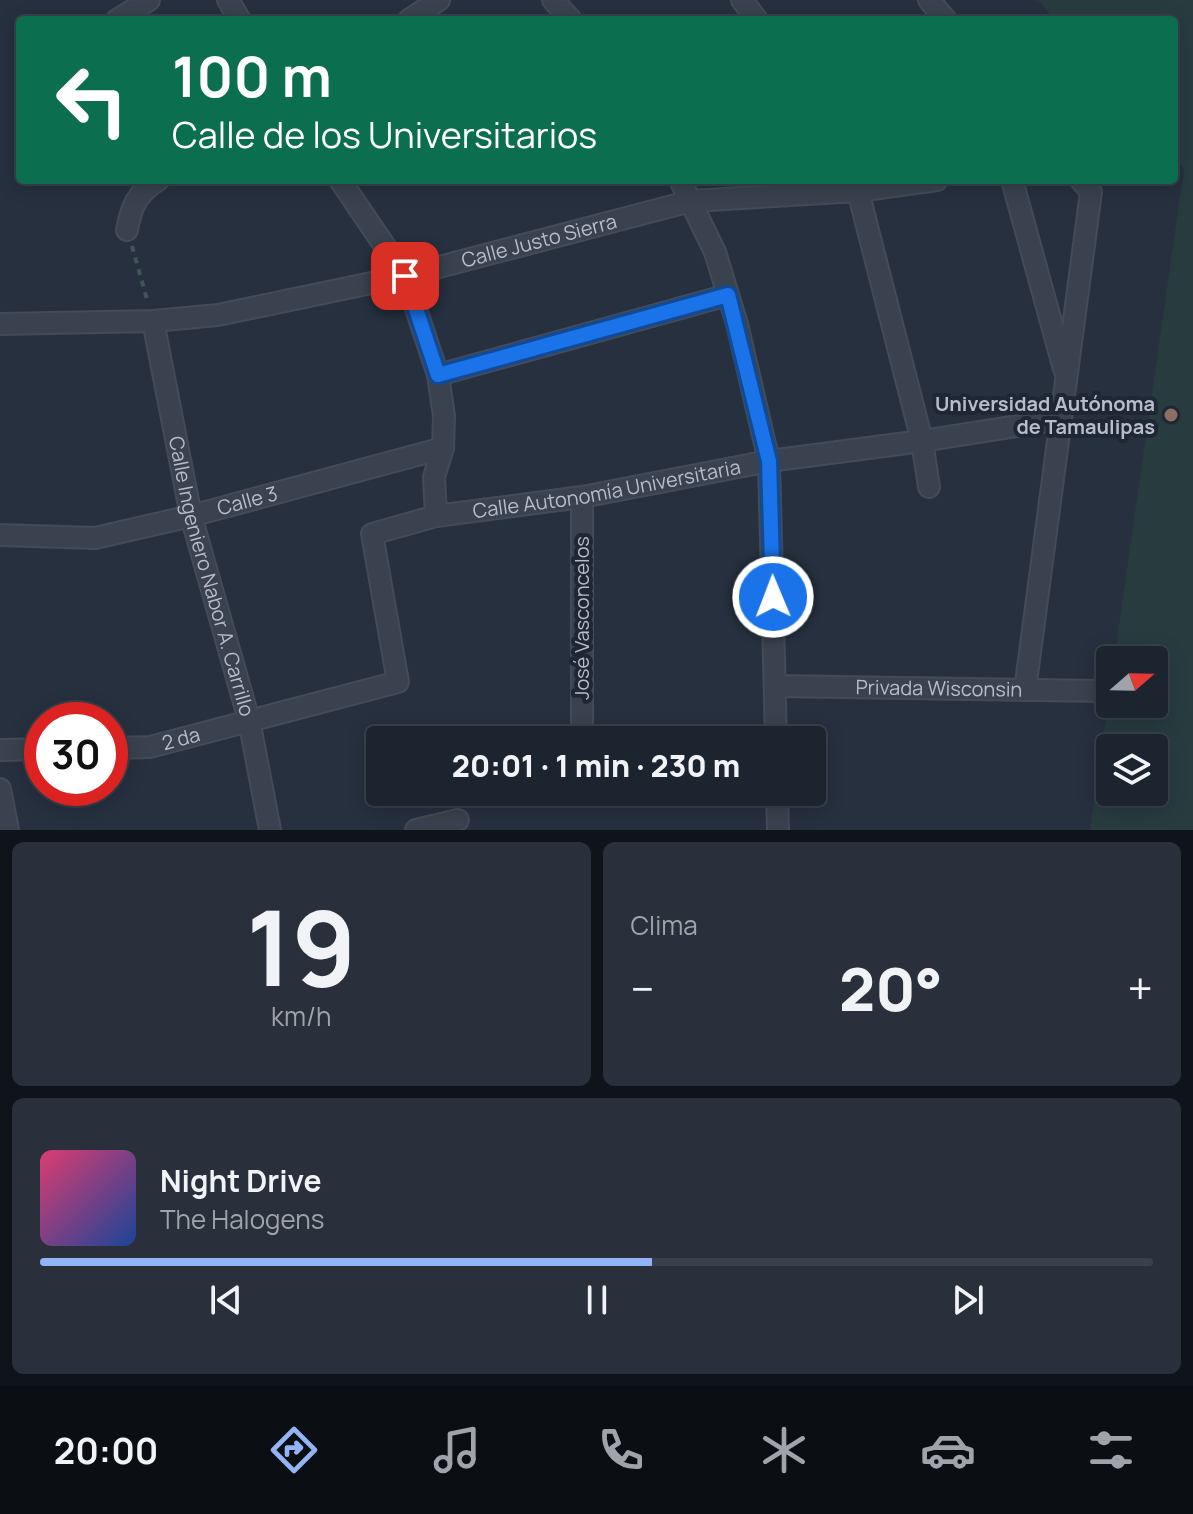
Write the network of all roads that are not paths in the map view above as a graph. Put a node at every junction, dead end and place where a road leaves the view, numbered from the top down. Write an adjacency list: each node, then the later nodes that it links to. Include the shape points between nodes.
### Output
1 (149, 0): 5 (street)
2 (439, 0): 6 (street)
3 (553, 0): 7 (street)
4 (929, 0): 8 (street)
5 (123, 16)
6 (415, 16)
7 (567, 16)
8 (943, 16)
9 (151, 184): 17 (street, via 131,205)
10 (343, 184): 18 (street)
11 (682, 184): 16 (street)
12 (882, 184): 15 (street, Calle Justo Sierra)
13 (1013, 184): 23 (street)
14 (1084, 184): 23 (street, via 1091,192)
15 (855, 186): 16 (street, Calle Justo Sierra); 25 (street)
16 (691, 201): 18 (street, Calle Justo Sierra); 19 (street)
17 (127, 230)
18 (405, 276): 20 (street, Calle Justo Sierra, via 218,315); 22 (street)
19 (728, 295): 22 (street); 27 (street)
20 (153, 321): 21 (street, Calle Justo Sierra); 30 (street, Calle Ingeniero Nabor A. Carrillo)
21 (0, 324)
22 (438, 375): 26 (street)
23 (1067, 379): 24 (street)
24 (1061, 419): 25 (street, Calle Autonomía Universitaria); 35 (street)
25 (922, 441): 27 (street, Calle Autonomía Universitaria); 28 (street)
26 (443, 448): 30 (street, Calle 3); 31 (street, via 434,477)
27 (769, 461): 29 (street, Calle Autonomía Universitaria); 34 (street)
28 (929, 487)
29 (582, 497): 31 (street, Calle Autonomía Universitaria); 38 (street, José Vasconcelos)
30 (191, 516): 32 (street, Calle 3, via 95,538); 37 (street, Calle Ingeniero Nabor A. Carrillo)
31 (436, 516): 33 (street, Calle Autonomía Universitaria, via 372,534)
32 (0, 535)
33 (398, 682): 37 (street, 2 da)
34 (775, 686): 35 (street, Privada Wisconsin); 39 (street)
35 (1025, 690): 36 (street, Privada Wisconsin)
36 (1096, 691)
37 (249, 720): 40 (street, 2 da, via 150,747); 47 (street, Calle Ingeniero Nabor A. Carrillo)
38 (582, 726)
39 (776, 726)
40 (128, 748)
41 (24, 749): 42 (street)
42 (0, 750)
43 (0, 789): 46 (street)
44 (777, 806): 49 (street)
45 (458, 820): 48 (street)
46 (8, 830)
47 (270, 830)
48 (416, 830)
49 (778, 830)

